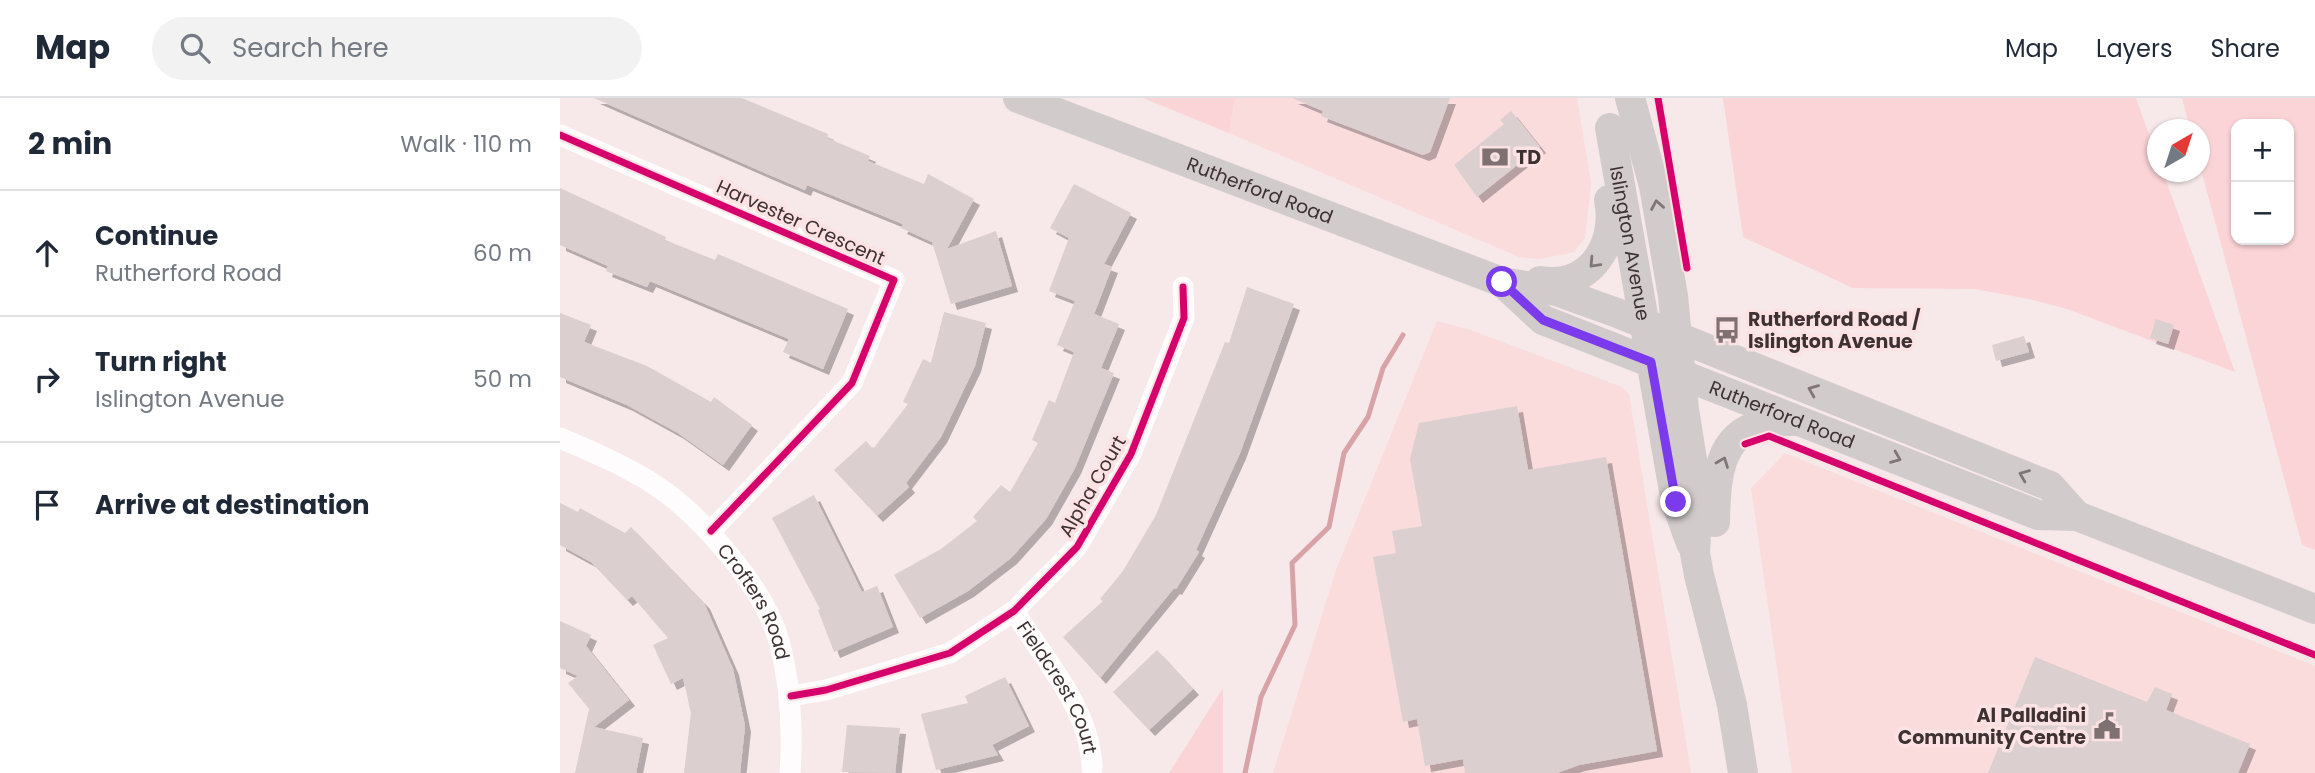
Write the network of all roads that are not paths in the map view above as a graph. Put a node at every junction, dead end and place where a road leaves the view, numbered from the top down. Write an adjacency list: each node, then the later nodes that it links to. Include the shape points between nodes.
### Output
1 (1018, 98): 6 (main road, Rutherford Road)
2 (1620, 98): 4 (main road, Islington Avenue)
3 (1630, 98): 10 (main road, Islington Avenue, one-way to 3, via 1654,186)
4 (1610, 128): 6 (main road, one-way to 6, via 1603,148 1611,225 1606,249 1592,268 1575,278 1551,283); 9 (main road, Islington Avenue)
5 (560, 135): 16 (street, Harvester Crescent, via 894,280 852,383)
6 (1470, 270): 7 (main road, Rutherford Road)
7 (1502, 282): 9 (main road, Rutherford Road, via 1556,290); 11 (main road, Rutherford Road, via 1543,320)
8 (1182, 286): 19 (street, Alpha Court, via 1184,318 1131,454 1077,547)
9 (1644, 324): 10 (main road, Rutherford Road); 11 (main road, Islington Avenue)
10 (1677, 336): 12 (main road, Islington Avenue); 15 (main road, Rutherford Road, one-way to 10, via 2049,485)
11 (1651, 362): 12 (main road, Rutherford Road); 17 (main road, Islington Avenue, via 1676,502)
12 (1680, 373): 13 (main road, Rutherford Road); 17 (main road, Islington Avenue, via 1698,498)
13 (1804, 422): 15 (main road, Rutherford Road, one-way to 15, via 2038,515); 17 (main road, one-way to 13, via 1714,538 1716,483 1731,445 1761,422)
14 (560, 438): 16 (street, Crofters Road, via 657,486)
15 (2077, 516): 18 (main road, Rutherford Road)
16 (711, 531): 20 (street, Crofters Road, via 779,639)
17 (1697, 564): 23 (main road, Islington Avenue, via 1732,705)
18 (2315, 609)
19 (1014, 611): 20 (street, Alpha Court, via 950,653 826,690); 21 (street, Fieldcrest Court, via 1083,723 1091,743)
20 (790, 696): 22 (street, Crofters Road)
21 (1091, 768)
22 (790, 773)
23 (1743, 773)

